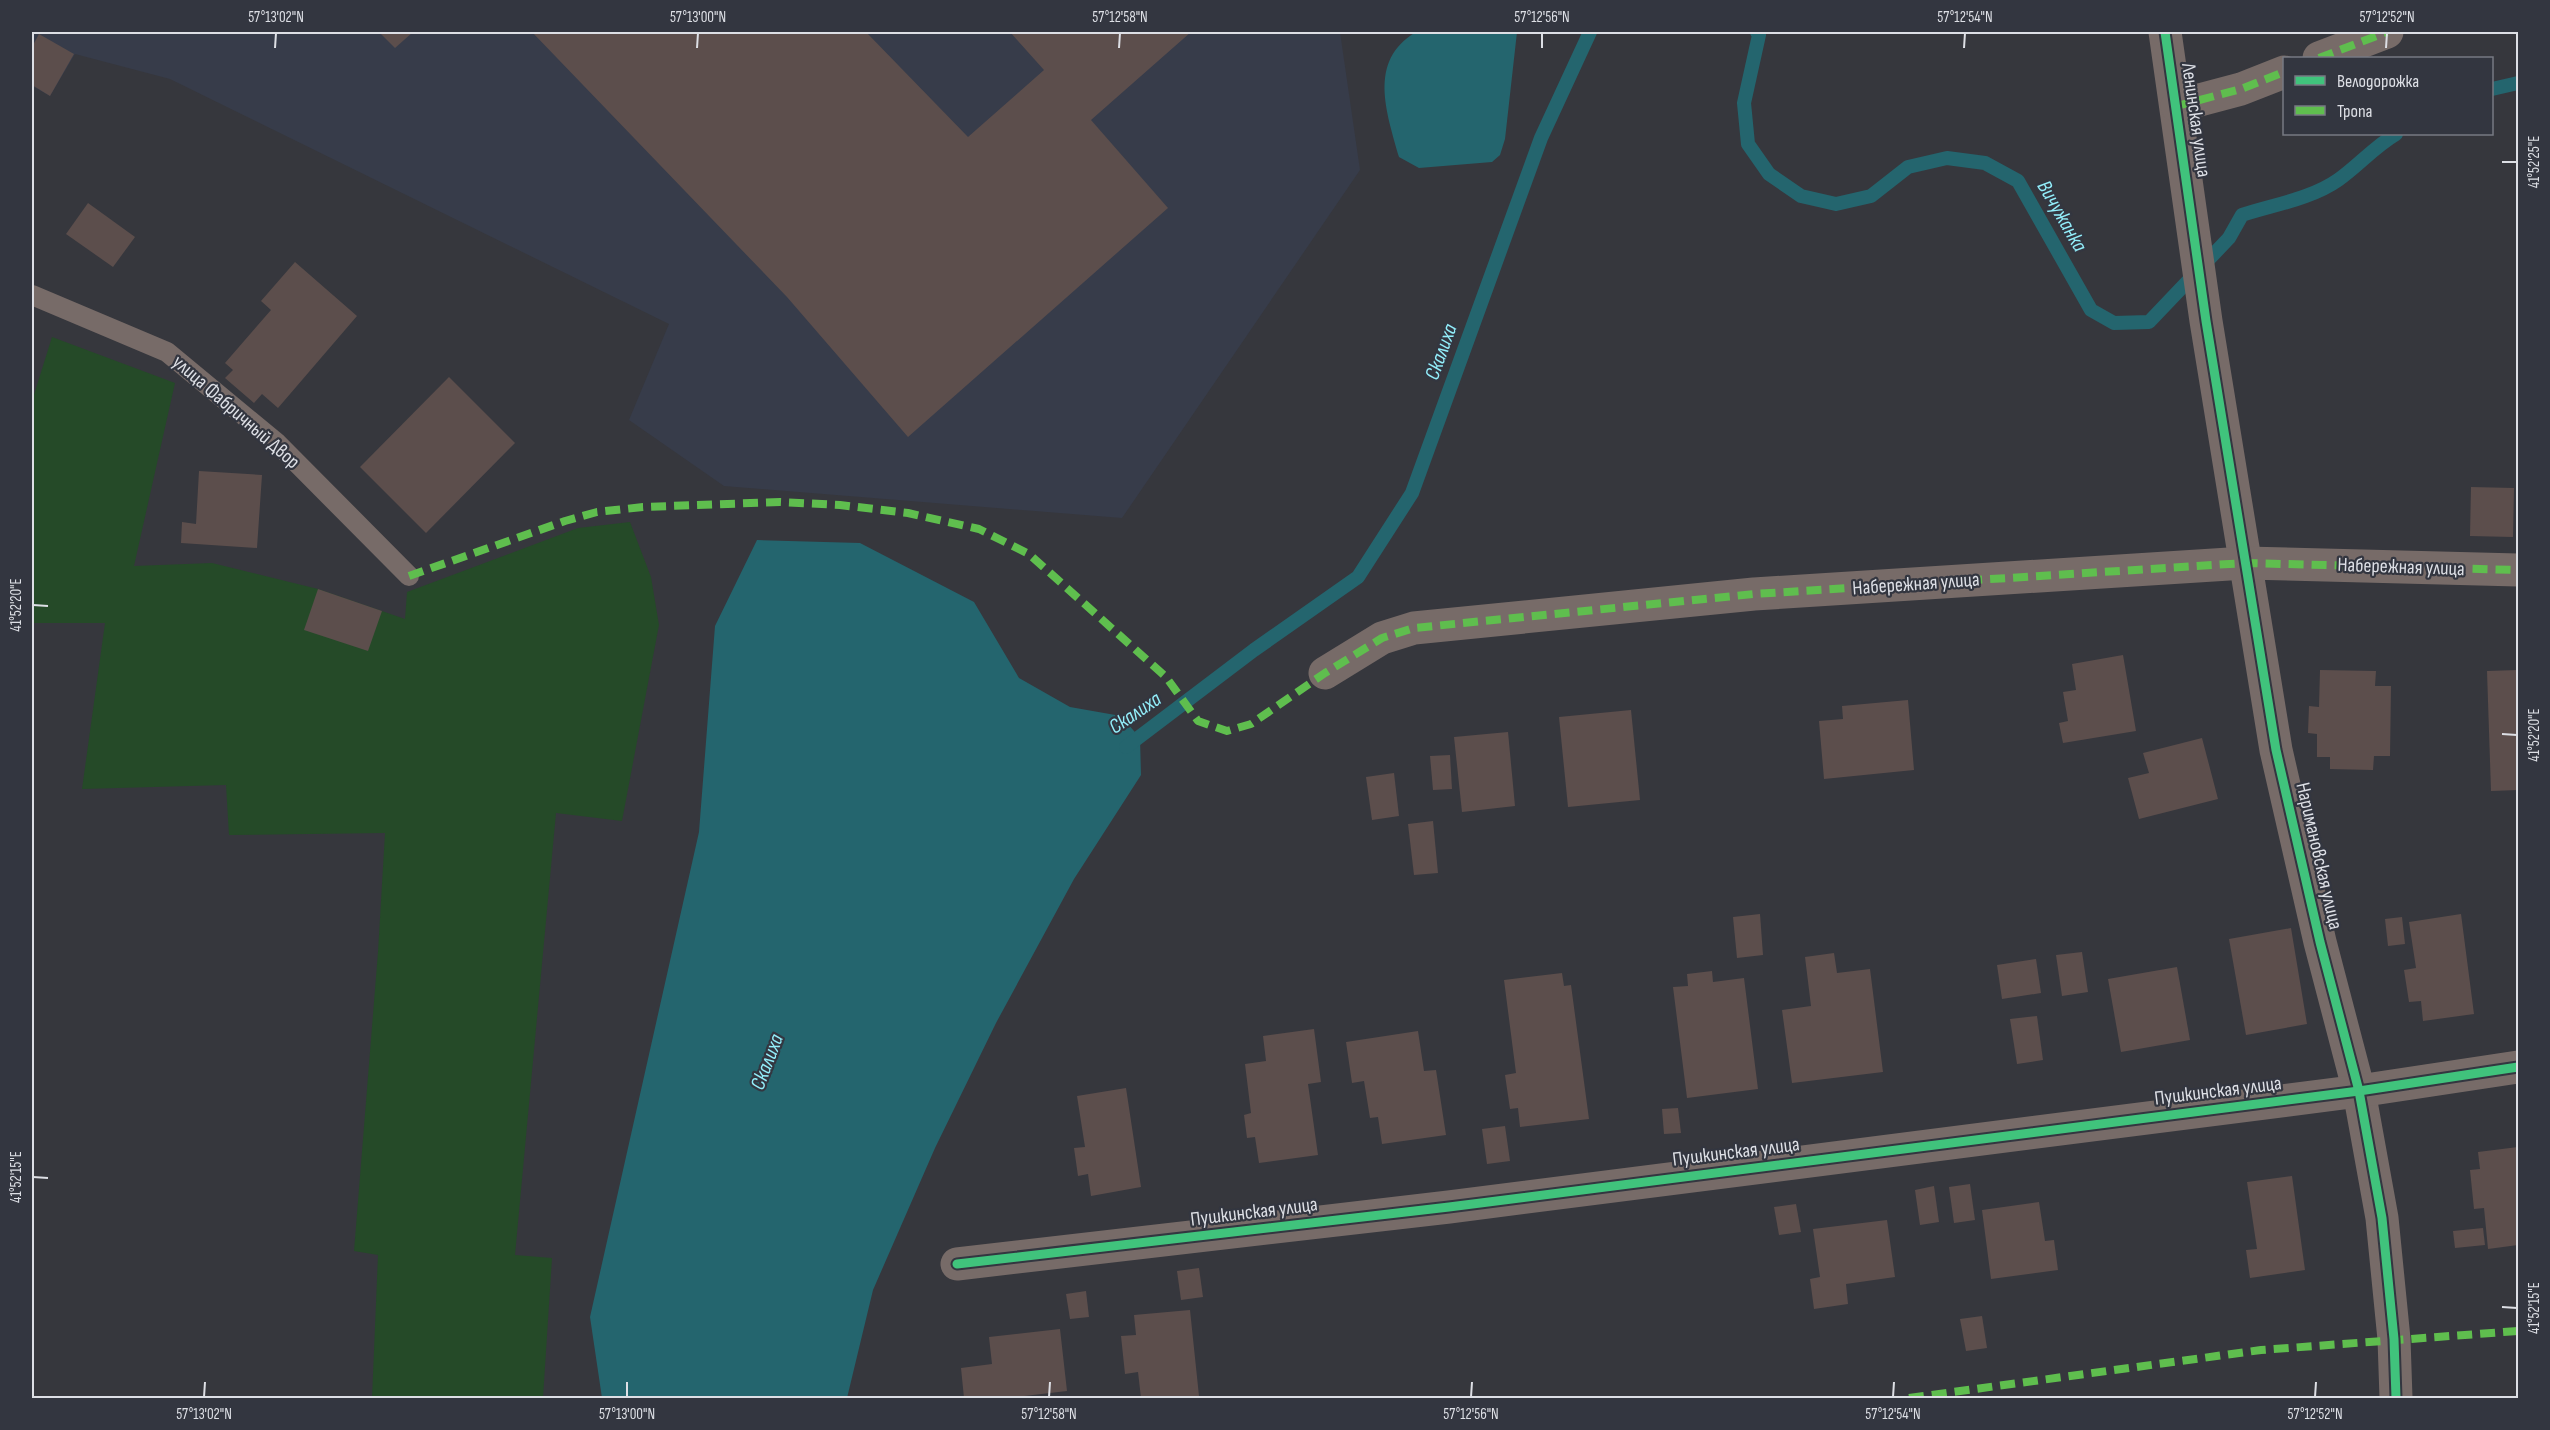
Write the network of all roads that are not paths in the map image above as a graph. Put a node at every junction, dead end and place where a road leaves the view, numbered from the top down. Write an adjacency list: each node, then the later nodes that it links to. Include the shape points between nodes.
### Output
1 (2165, 32): 5 (street, Ленинская улица)
2 (2387, 32): 3 (street)
3 (2322, 57)
4 (2283, 72): 5 (street, via 2241,89)
5 (2177, 106): 7 (street, Ленинская улица)
6 (32, 295): 10 (lane, улица Фабричный Двор, via 167,352 277,443)
7 (2206, 321): 8 (street, Наримановская улица)
8 (2245, 563): 9 (street, Набережная улица); 11 (street, Набережная улица, via 1754,594 1414,628 1382,638); 13 (street, Наримановская улица, via 2276,750)
9 (2518, 570)
10 (409, 576)
11 (1325, 673)
12 (2518, 1067): 13 (street, Пушкинская улица)
13 (2359, 1091): 14 (street, Пушкинская улица, via 1449,1207); 15 (street, Наримановская улица, via 2382,1218)
14 (957, 1264)
15 (2396, 1398)

